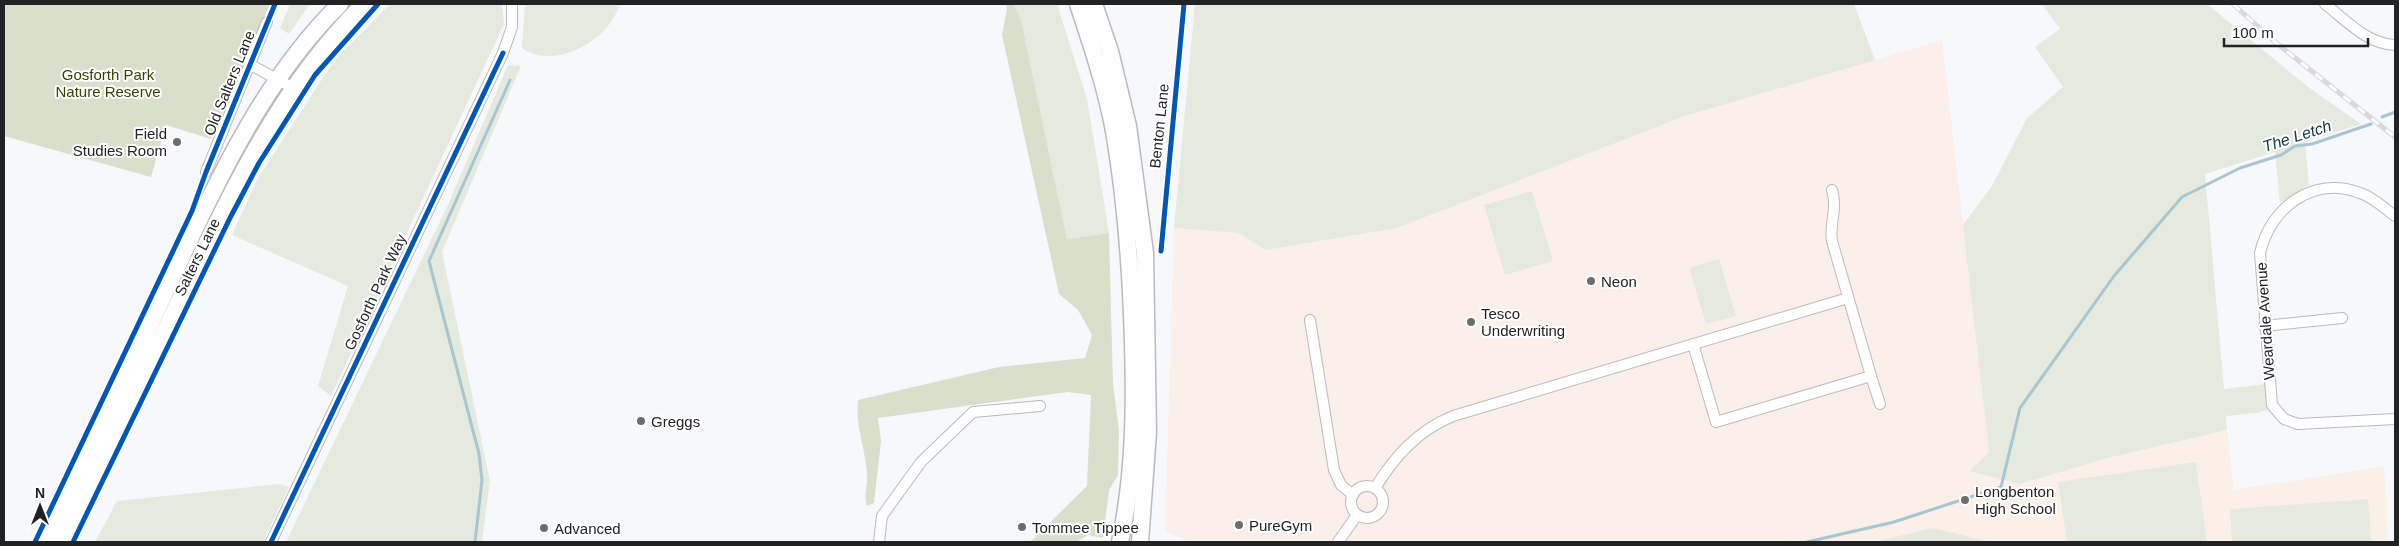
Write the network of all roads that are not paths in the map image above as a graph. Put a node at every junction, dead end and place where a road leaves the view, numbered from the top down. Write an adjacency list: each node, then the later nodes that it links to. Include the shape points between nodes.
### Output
1 (340, 4): 10 (main road, Salters Lane)
2 (364, 4): 11 (main road, Salters Lane, via 328,42)
3 (512, 4): 29 (street, Gosforth Park Way, via 512,27 503,53)
4 (1078, 4): 31 (main road, via 1095,54 1114,130 1129,254 1133,432 1130,484)
5 (1094, 4): 32 (main road, Benton Lane, via 1110,51 1128,126 1144,244 1148,423)
6 (2325, 4): 8 (street, via 2369,39)
7 (267, 22): 9 (street, Old Salters Lane)
8 (2395, 45)
9 (251, 65): 10 (street); 12 (street, Old Salters Lane)
10 (278, 80): 11 (street); 27 (main road, Salters Lane, via 235,149 205,207)
11 (293, 88): 28 (main road, Salters Lane, via 220,214)
12 (206, 172)
13 (1832, 190): 15 (street, via 1836,210 1831,234)
14 (2395, 216): 18 (street, Weardale Avenue, via 2362,193 2332,188 2310,192 2286,206 2269,226 2260,253)
15 (1848, 298): 19 (street); 20 (street)
16 (2342, 318): 18 (street)
17 (1310, 320): 25 (street, via 1334,470 1341,485)
18 (2264, 326): 23 (street, Weardale Avenue, via 2272,405 2284,419 2298,424)
19 (1693, 344): 20 (street, via 1716,422); 24 (street, via 1442,420 1406,446)
20 (1872, 376): 21 (street)
21 (1880, 404)
22 (1040, 406): 30 (street, via 973,412 921,462 882,516)
23 (2395, 418)
24 (1375, 488): 25 (street, via 1363,487); 26 (street, via 1383,500 1380,512 1369,518)
25 (1353, 495): 26 (street, via 1352,504)
26 (1357, 515): 33 (street)
27 (47, 542)
28 (62, 542)
29 (271, 542)
30 (878, 542)
31 (1120, 542)
32 (1140, 542)
33 (1338, 542)

